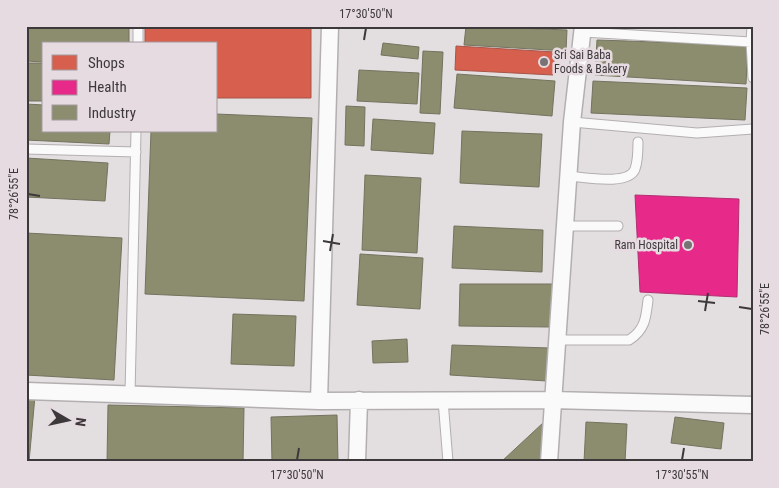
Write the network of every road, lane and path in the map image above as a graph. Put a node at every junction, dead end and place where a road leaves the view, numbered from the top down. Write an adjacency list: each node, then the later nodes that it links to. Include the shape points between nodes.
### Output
1 (138, 26): 5 (lane)
2 (330, 26): 24 (street)
3 (752, 26): 6 (lane)
4 (583, 29): 6 (lane); 8 (street)
5 (138, 42)
6 (751, 42): 7 (lane)
7 (753, 78)
8 (572, 122): 9 (lane, via 697,132); 14 (street)
9 (753, 129)
10 (136, 132): 13 (lane)
11 (638, 142): 14 (lane, via 636,169 623,180)
12 (26, 149): 13 (lane)
13 (136, 152): 20 (lane)
14 (568, 176): 15 (street)
15 (565, 226): 16 (lane); 18 (street)
16 (618, 226)
17 (648, 300): 18 (lane, via 644,326 629,340)
18 (556, 340): 23 (street)
19 (26, 391): 20 (street)
20 (130, 394): 24 (street)
21 (359, 400): 22 (street); 24 (street); 26 (street)
22 (443, 400): 23 (street); 27 (lane)
23 (552, 400): 25 (street); 28 (street)
24 (319, 401)
25 (753, 405)
26 (357, 462)
27 (448, 462)
28 (549, 462)

